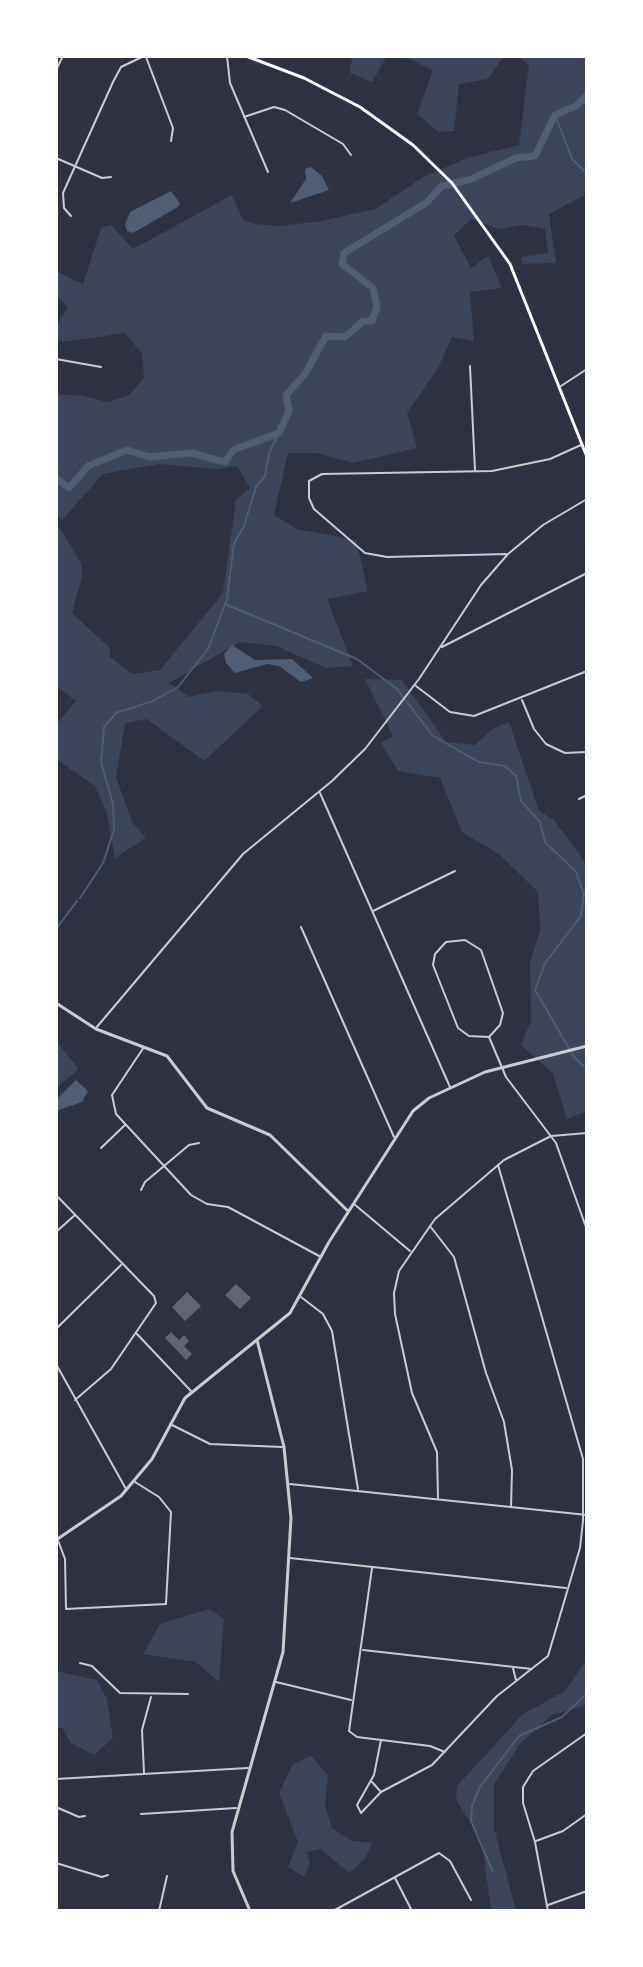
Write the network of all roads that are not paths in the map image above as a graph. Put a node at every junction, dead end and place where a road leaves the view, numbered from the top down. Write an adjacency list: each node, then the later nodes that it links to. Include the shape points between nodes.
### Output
1 (63, 56): 5 (street)
2 (145, 56): 7 (street, via 173,128); 10 (street, via 121,67)
3 (227, 56): 6 (street, via 225,66)
4 (246, 56): 18 (main road, via 360,107 437,168 473,208 510,264)
5 (56, 70)
6 (243, 117): 8 (street, via 274,107 285,110 343,144); 11 (street)
7 (171, 141)
8 (351, 155)
9 (56, 158): 10 (street)
10 (75, 166): 12 (street); 13 (street, via 62,201)
11 (268, 172)
12 (111, 177)
13 (71, 216)
14 (56, 359): 16 (street)
15 (470, 366): 21 (street)
16 (101, 367)
17 (587, 369): 18 (street)
18 (560, 386): 19 (main road)
19 (582, 445): 20 (main road); 21 (street, via 531,464)
20 (587, 457)
21 (475, 471): 23 (street, via 317,475 309,482 309,498 331,526 369,554)
22 (587, 499): 23 (street)
23 (508, 554): 25 (street)
24 (587, 573): 25 (street)
25 (441, 647): 27 (street)
26 (587, 671): 28 (street)
27 (415, 685): 28 (street, via 464,716 486,714); 30 (street, via 351,764)
28 (521, 699): 29 (street, via 546,744 565,753)
29 (587, 752)
30 (319, 792): 34 (street); 37 (street, via 237,861)
31 (587, 795): 32 (street)
32 (579, 799)
33 (455, 871): 34 (street)
34 (372, 912): 42 (street)
35 (301, 927): 46 (street)
36 (56, 1003): 37 (street)
37 (96, 1029): 39 (street)
38 (489, 1037): 38 (street, via 503,1013 481,950 465,940 446,942 433,965 452,1016 462,1033); 41 (street)
39 (144, 1046): 43 (street, via 112,1095 116,1114); 54 (street, via 170,1058 207,1108 276,1139)
40 (587, 1046): 41 (street)
41 (501, 1067): 42 (street); 45 (street)
42 (451, 1088): 46 (street, via 418,1107)
43 (126, 1124): 48 (street); 50 (street)
44 (587, 1133): 45 (street)
45 (551, 1136): 49 (street); 57 (street)
46 (394, 1137): 53 (street)
47 (199, 1143): 50 (street)
48 (101, 1148)
49 (498, 1165): 56 (street); 77 (street, via 583,1459)
50 (164, 1166): 51 (street); 60 (street, via 200,1201 228,1207)
51 (141, 1190)
52 (56, 1195): 55 (street)
53 (353, 1203): 54 (street); 59 (street)
54 (348, 1211): 60 (street)
55 (75, 1215): 58 (street); 61 (street)
56 (429, 1225): 59 (street); 76 (street, via 454,1257 504,1422 512,1470)
57 (587, 1230)
58 (56, 1232)
59 (410, 1251): 75 (street, via 396,1278 394,1308 412,1393 437,1452)
60 (321, 1257): 62 (street)
61 (122, 1264): 63 (street); 64 (street, via 156,1300)
62 (301, 1297): 65 (street, via 286,1318); 74 (street, via 323,1314 332,1331)
63 (56, 1329)
64 (136, 1334): 67 (street); 68 (street, via 102,1378)
65 (257, 1340): 67 (street); 70 (street)
66 (56, 1364): 68 (street)
67 (191, 1391): 69 (street)
68 (75, 1400): 73 (street)
69 (170, 1424): 70 (street, via 210,1444); 71 (street)
70 (284, 1447): 72 (street)
71 (135, 1482): 73 (street); 78 (street, via 171,1512 166,1604 66,1609 65,1559)
72 (289, 1484): 74 (street); 79 (street)
73 (126, 1490): 78 (street)
74 (358, 1491): 75 (street)
75 (438, 1499): 76 (street)
76 (511, 1507): 77 (street)
77 (585, 1515): 81 (street)
78 (57, 1538)
79 (289, 1558): 80 (street); 87 (street, via 284,1645)
80 (372, 1567): 81 (street); 82 (street)
81 (568, 1588): 85 (street, via 551,1651)
82 (362, 1650): 84 (street); 90 (street)
83 (80, 1663): 89 (street, via 104,1675 115,1691)
84 (513, 1667): 85 (street); 86 (street)
85 (532, 1669): 86 (street)
86 (516, 1680): 93 (street)
87 (274, 1682): 90 (street); 94 (street)
88 (188, 1694): 89 (street)
89 (151, 1695): 95 (street, via 142,1730)
90 (352, 1701): 92 (street, via 350,1733)
91 (587, 1733): 104 (street, via 525,1782 523,1803)
92 (381, 1740): 93 (street); 97 (street)
93 (445, 1752): 98 (street, via 432,1765)
94 (248, 1768): 95 (street); 100 (street)
95 (144, 1774): 96 (street)
96 (56, 1779)
97 (372, 1781): 98 (street); 98 (street, via 358,1803 359,1812)
98 (381, 1792)
99 (56, 1807): 103 (street)
100 (236, 1808): 101 (street); 113 (street, via 232,1864)
101 (141, 1814)
102 (587, 1814): 104 (street)
103 (85, 1816)
104 (535, 1842): 111 (street)
105 (56, 1863): 106 (street)
106 (108, 1875)
107 (167, 1876): 112 (street)
108 (394, 1877): 110 (street, via 441,1853); 114 (street); 115 (street)
109 (587, 1891): 111 (street)
110 (471, 1900)
111 (547, 1905): 116 (street)
112 (159, 1911)
113 (250, 1911)
114 (333, 1911)
115 (412, 1911)
116 (548, 1911)

